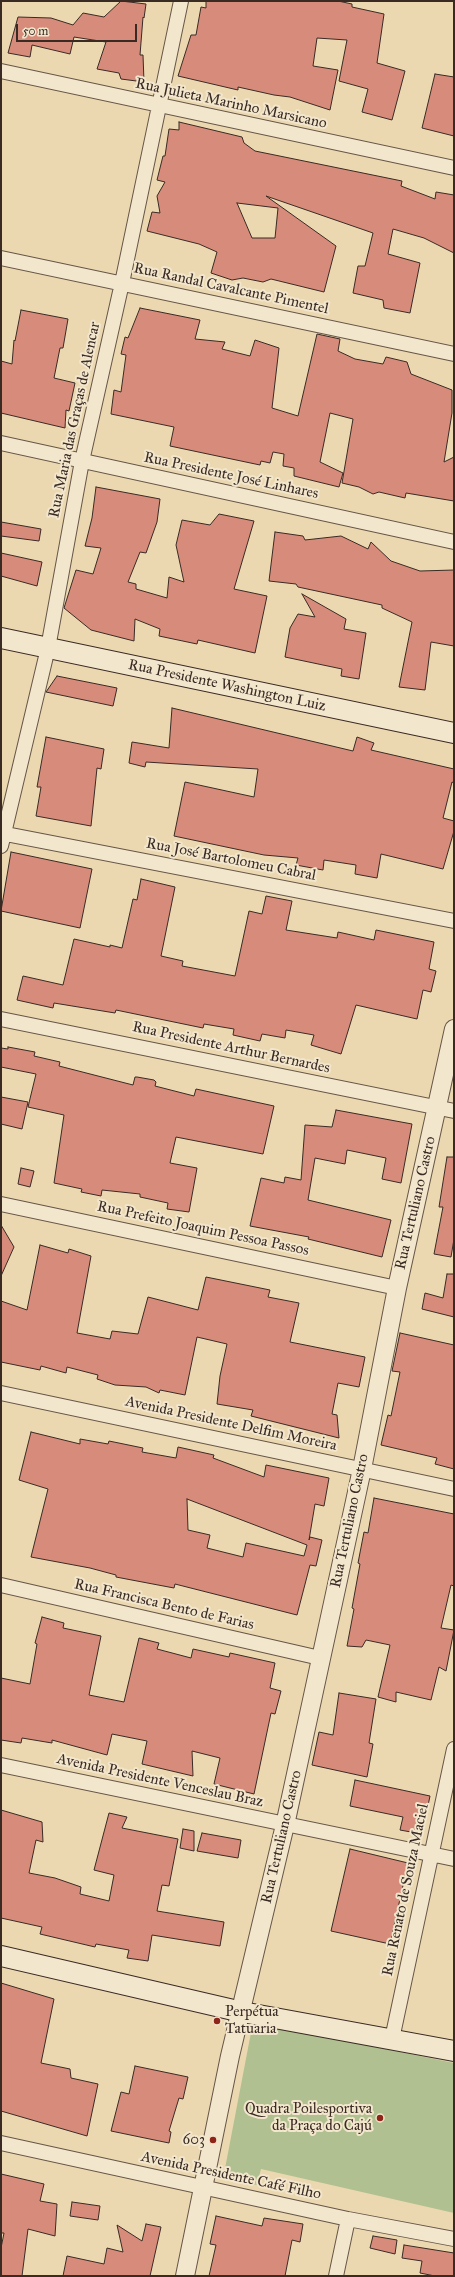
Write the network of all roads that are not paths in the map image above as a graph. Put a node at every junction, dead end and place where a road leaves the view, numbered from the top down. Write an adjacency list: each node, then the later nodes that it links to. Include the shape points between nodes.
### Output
1 (181, 1): 3 (street, Rua Maria das Graças de Alencar)
2 (1, 71): 3 (street, Rua Julieta Marinho Marsicano)
3 (159, 106): 4 (street, Rua Julieta Marinho Marsicano); 6 (street, Rua Maria das Graças de Alencar)
4 (454, 168)
5 (1, 258): 6 (street, Rua Randal Cavalcante Pimentel)
6 (122, 283): 7 (street, Rua Randal Cavalcante Pimentel); 9 (street, Rua Maria das Graças de Alencar)
7 (454, 354)
8 (1, 443): 9 (street, Rua Presidente José Linhares)
9 (82, 461): 10 (street, Rua Presidente José Linhares); 12 (street, Rua Maria das Graças de Alencar)
10 (454, 542)
11 (1, 638): 12 (main road, Rua Presidente Washington Luiz)
12 (48, 648): 13 (main road, Rua Presidente Washington Luiz); 14 (street, Rua Maria das Graças de Alencar)
13 (454, 733)
14 (2, 837): 15 (street, Rua José Bartolomeu Cabral)
15 (454, 921)
16 (1, 1019): 18 (street, Rua Presidente Arthur Bernardes)
17 (454, 1029): 18 (street, Rua Tertuliano Castro)
18 (446, 1109): 20 (street, Rua Tertuliano Castro)
19 (1, 1204): 20 (street, Rua Prefeito Joaquim Pessoa Passos)
20 (397, 1288): 22 (street, Rua Tertuliano Castro)
21 (1, 1393): 22 (street, Avenida Presidente Delfim Moreira)
22 (362, 1469): 23 (street, Avenida Presidente Delfim Moreira); 25 (street, Rua Tertuliano Castro)
23 (454, 1489)
24 (1, 1585): 25 (street, Rua Francisca Bento de Farias)
25 (320, 1658): 28 (street, Rua Tertuliano Castro)
26 (454, 1749): 29 (street, Rua Renato de Souza Maciel)
27 (1, 1765): 28 (street, Avenida Presidente Venceslau Braz)
28 (285, 1825): 29 (street, Avenida Presidente Venceslau Braz); 32 (street, Rua Tertuliano Castro)
29 (430, 1854): 30 (street, Avenida Presidente Venceslau Braz); 33 (street, Rua Renato de Souza Maciel)
30 (454, 1859)
31 (1, 1956): 32 (main road)
32 (242, 2012): 33 (main road); 36 (street, Rua Tertuliano Castro, via 230,2056)
33 (392, 2039): 34 (main road)
34 (454, 2051)
35 (1, 2143): 36 (street, Avenida Presidente Café Filho)
36 (204, 2187): 37 (street, Avenida Presidente Café Filho); 39 (street, Rua Tertuliano Castro)
37 (348, 2219): 38 (street, Avenida Presidente Café Filho); 40 (street)
38 (454, 2239)
39 (185, 2276)
40 (336, 2276)

